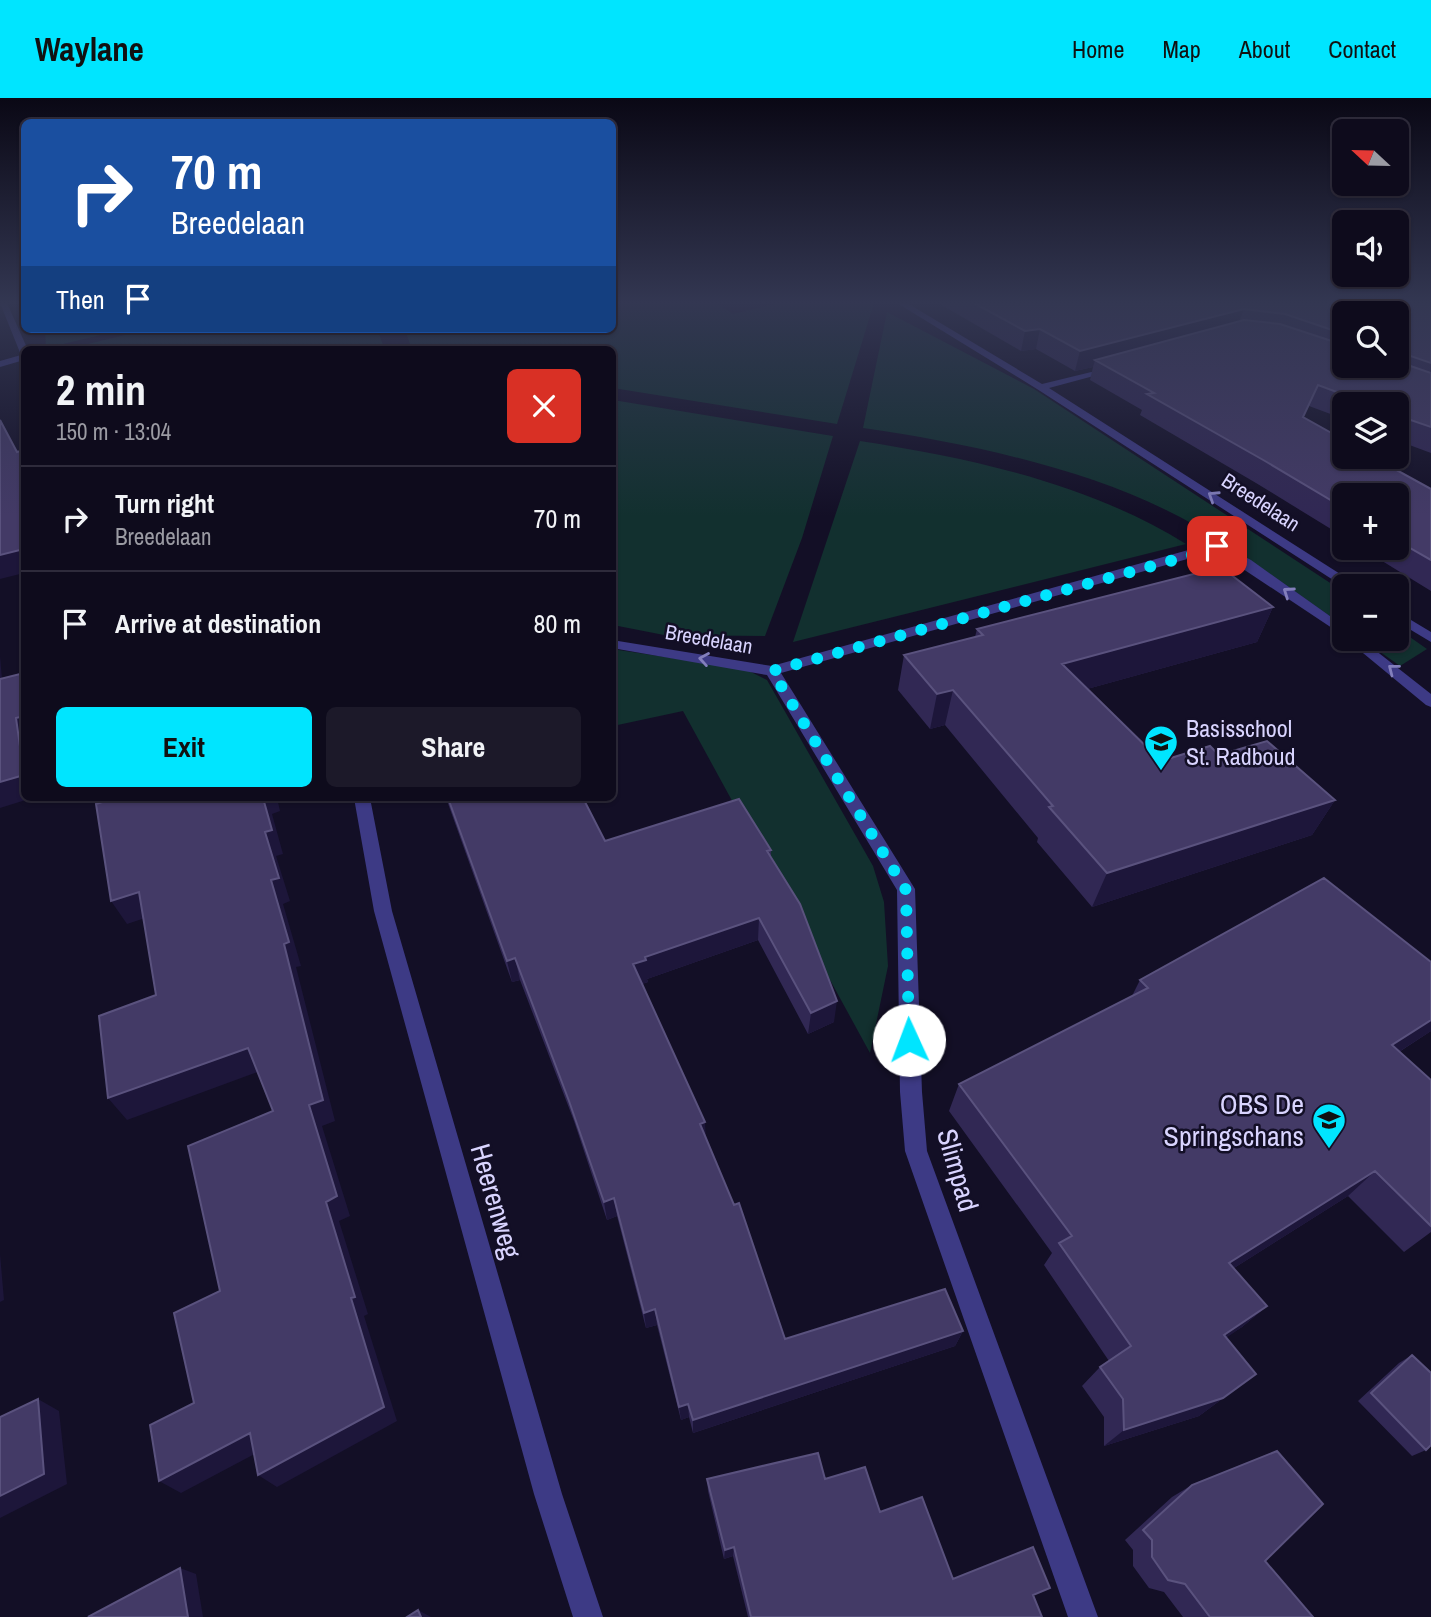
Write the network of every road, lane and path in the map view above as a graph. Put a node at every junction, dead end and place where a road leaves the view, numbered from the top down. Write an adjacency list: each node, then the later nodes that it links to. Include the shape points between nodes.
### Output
1 (1019, 374): 3 (street)
2 (1090, 374): 3 (street)
3 (1041, 387): 4 (street, Breedelaan, one-way to 3)
4 (1333, 574)
5 (1332, 624): 10 (street, Breedelaan, one-way to 10, via 1217,546)
6 (1409, 624): 7 (street)
7 (1431, 638)
8 (616, 645): 10 (street, Breedelaan, one-way to 8)
9 (1368, 651): 11 (street, one-way to 9)
10 (772, 671): 14 (street, Slimpad, via 906,890 916,1152)
11 (1431, 702)
12 (363, 801): 13 (street, Heerenweg, via 383,911 544,1480)
13 (588, 1617)
14 (1083, 1617)

